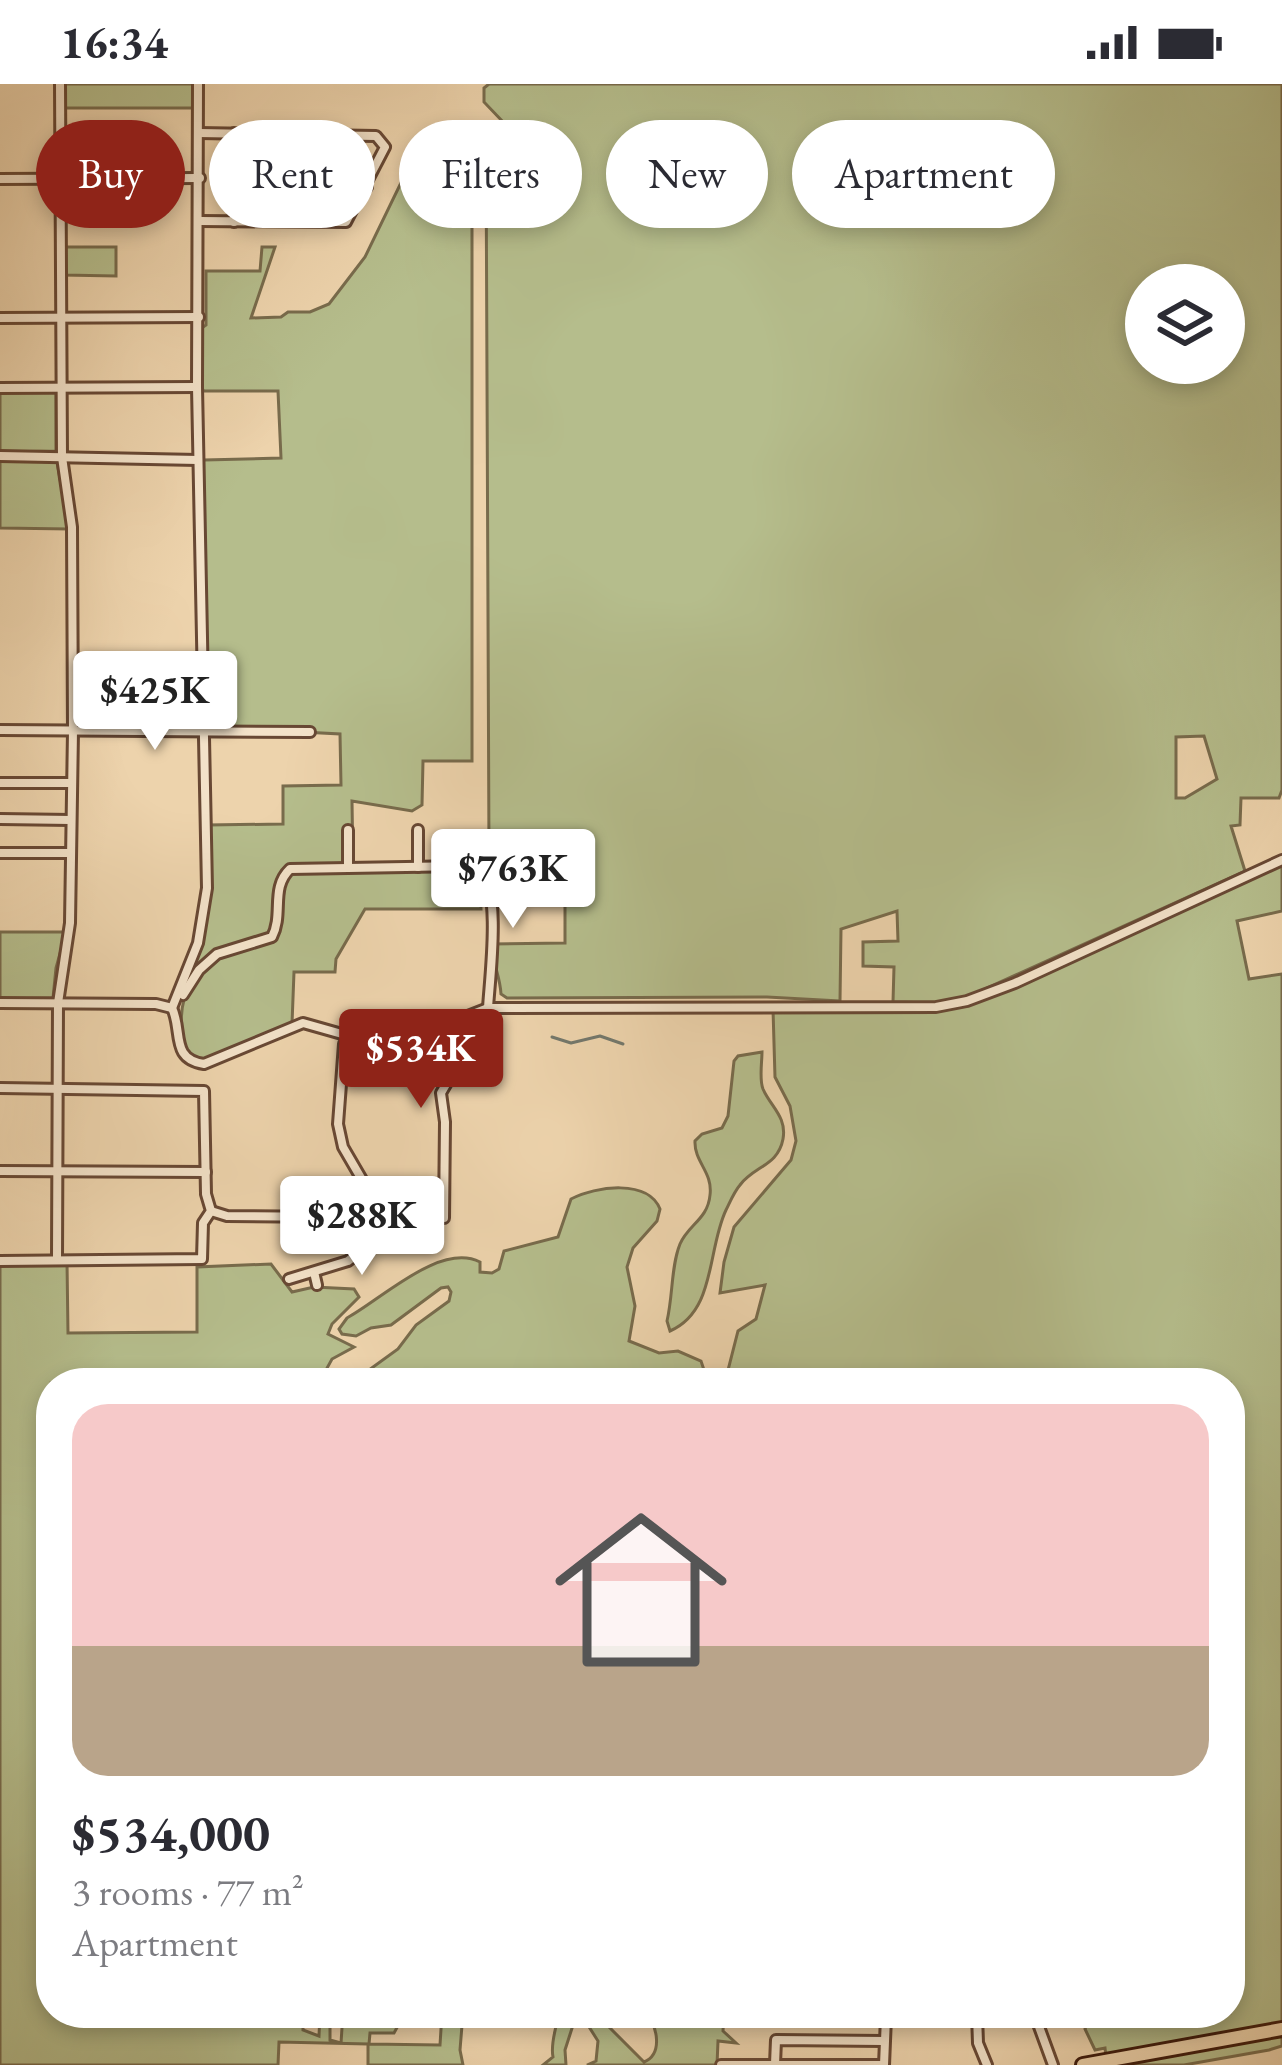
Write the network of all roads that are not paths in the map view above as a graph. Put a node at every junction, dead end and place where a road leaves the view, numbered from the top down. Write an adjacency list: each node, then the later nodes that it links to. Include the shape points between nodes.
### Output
1 (60, 84): 3 (street)
2 (198, 84): 4 (street)
3 (60, 120)
4 (200, 133): 5 (street); 10 (street)
5 (209, 133)
6 (375, 136): 7 (street, via 385,152)
7 (375, 172)
8 (36, 178): 11 (street)
9 (185, 178): 10 (street)
10 (200, 178): 12 (street)
11 (0, 179)
12 (200, 221): 13 (street); 15 (street)
13 (209, 221)
14 (60, 228): 17 (street)
15 (199, 317): 17 (street); 18 (street)
16 (0, 318): 17 (street)
17 (61, 318): 20 (street)
18 (197, 387): 20 (street); 23 (street)
19 (0, 388): 20 (street)
20 (62, 388): 22 (street)
21 (0, 456): 22 (street)
22 (62, 457): 23 (street); 25 (street, via 71,527)
23 (198, 460): 26 (street)
24 (0, 730): 25 (street)
25 (73, 730): 26 (street); 29 (street)
26 (203, 732): 27 (street); 41 (street, via 206,909)
27 (310, 732)
28 (0, 783): 29 (street)
29 (72, 783): 31 (street)
30 (0, 819): 31 (street)
31 (71, 820): 35 (street)
32 (348, 830): 37 (street)
33 (418, 830): 38 (street)
34 (0, 853): 35 (street)
35 (71, 854): 40 (street)
36 (1282, 860): 42 (street, via 1015,983 936,1007)
37 (348, 867): 38 (street); 41 (street, via 285,873 272,937 212,958)
38 (418, 867): 42 (street, via 484,870)
39 (0, 1003): 40 (street)
40 (58, 1003): 41 (street); 46 (street)
41 (174, 1004): 42 (street, via 182,1052 200,1064 303,1023 393,1040)
42 (488, 1008)
43 (344, 1043): 51 (street, via 340,1135 368,1190)
44 (485, 1067): 51 (street, via 467,1069 441,1093 444,1218)
45 (0, 1088): 46 (street)
46 (58, 1089): 48 (street); 49 (street, via 204,1091)
47 (0, 1172): 48 (street)
48 (57, 1172): 49 (street); 52 (street)
49 (206, 1172): 50 (street)
50 (211, 1211): 51 (street); 52 (street, via 202,1259)
51 (369, 1216): 54 (street, via 356,1256)
52 (57, 1259): 53 (street)
53 (0, 1261)
54 (314, 1272): 55 (street); 56 (street)
55 (289, 1280)
56 (317, 1285)
57 (885, 2028): 61 (street)
58 (978, 2028): 65 (street)
59 (1039, 2028): 66 (street)
60 (1282, 2029): 67 (main road)
61 (884, 2041): 62 (street, via 776,2040); 64 (street)
62 (776, 2064): 63 (street); 64 (street)
63 (721, 2065)
64 (884, 2065)
65 (988, 2065)
66 (1053, 2065)
67 (1082, 2065)

